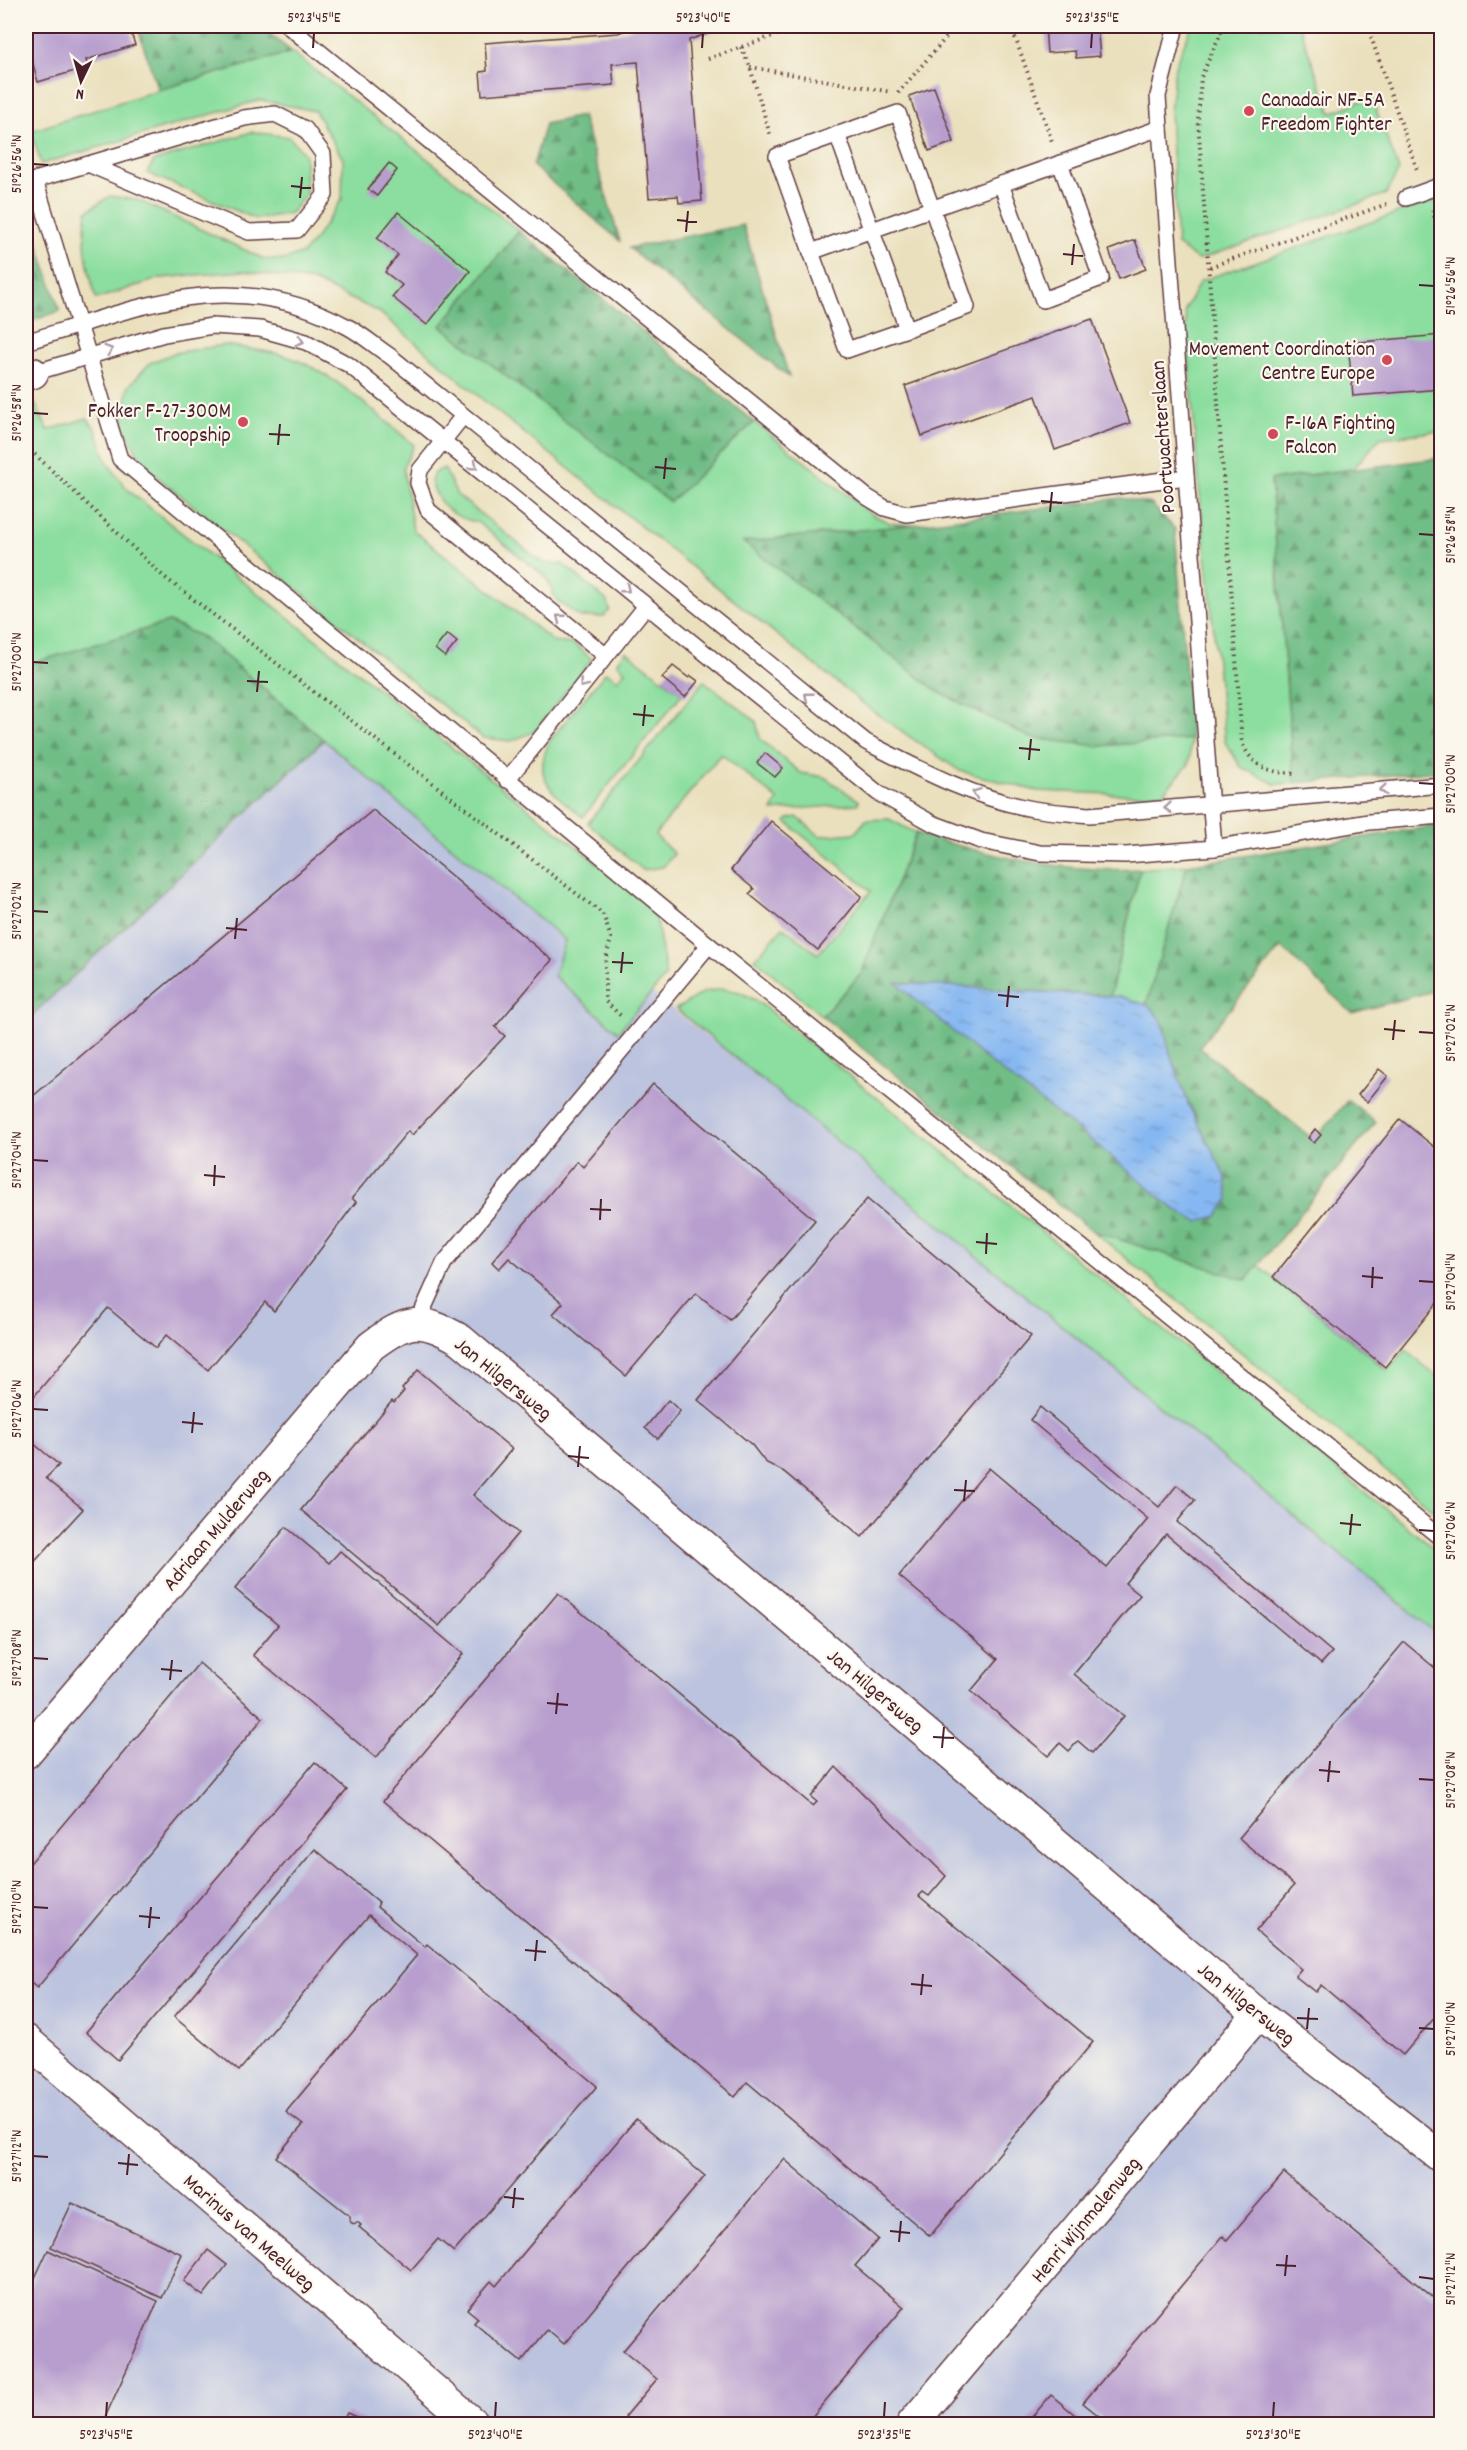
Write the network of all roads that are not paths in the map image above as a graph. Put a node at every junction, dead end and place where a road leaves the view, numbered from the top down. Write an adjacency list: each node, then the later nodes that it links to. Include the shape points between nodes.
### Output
1 (288, 26): 20 (lane, via 885,508 906,514)
2 (1176, 26): 3 (lane, Poortwachterslaan, via 1158,96)
3 (1160, 128): 5 (lane); 20 (lane, Poortwachterslaan)
4 (837, 134): 10 (lane, via 898,113); 11 (lane); 12 (lane, via 777,156)
5 (1060, 163): 7 (lane); 7 (lane, via 1101,278 1043,300)
6 (88, 164): 6 (lane, via 244,118 275,114 305,129 323,154 325,195 297,230 249,232); 13 (lane, via 35,180)
7 (1001, 184): 10 (lane)
8 (1442, 185): 9 (lane)
9 (1406, 198)
10 (932, 208): 11 (lane); 14 (lane, via 968,307)
11 (872, 230): 12 (lane); 14 (lane)
12 (811, 252): 14 (lane, via 847,350)
13 (78, 326): 15 (lane); 16 (lane); 18 (lane, via 165,300 210,294 276,300 304,307 349,327)
14 (907, 329)
15 (26, 342)
16 (87, 356): 17 (lane); 19 (lane, one-way to 19, via 164,334 212,326 260,329 306,342 349,365); 23 (lane, via 120,459)
17 (29, 374)
18 (462, 416): 19 (lane); 25 (lane, one-way to 18, via 1089,815 1033,809 936,778 866,742)
19 (443, 441): 21 (lane, one-way to 21); 22 (lane, one-way to 19, via 428,510 418,483 420,470)
20 (1186, 477): 25 (lane, Poortwachterslaan)
21 (646, 606): 22 (lane); 27 (lane, via 878,793 932,823 981,841 1040,853 1126,855)
22 (606, 655): 23 (lane, one-way to 23)
23 (507, 780): 28 (lane)
24 (1442, 784): 25 (lane, one-way to 25)
25 (1211, 804): 27 (lane, Poortwachterslaan)
26 (1442, 816): 27 (lane, via 1369,822)
27 (1214, 848)
28 (709, 945): 29 (lane, via 444,1263); 30 (lane)
29 (417, 1323): 31 (street, Adriaan Mulderweg, via 402,1325 371,1346); 32 (street, Jan Hilgersweg, via 439,1327 461,1340)
30 (1442, 1539)
31 (26, 1753)
32 (1258, 2014): 34 (street, Jan Hilgersweg); 36 (street, Henri Wijnmalenweg)
33 (26, 2040): 35 (street, Marinus van Meelweg)
34 (1442, 2158)
35 (474, 2424)
36 (912, 2424)

